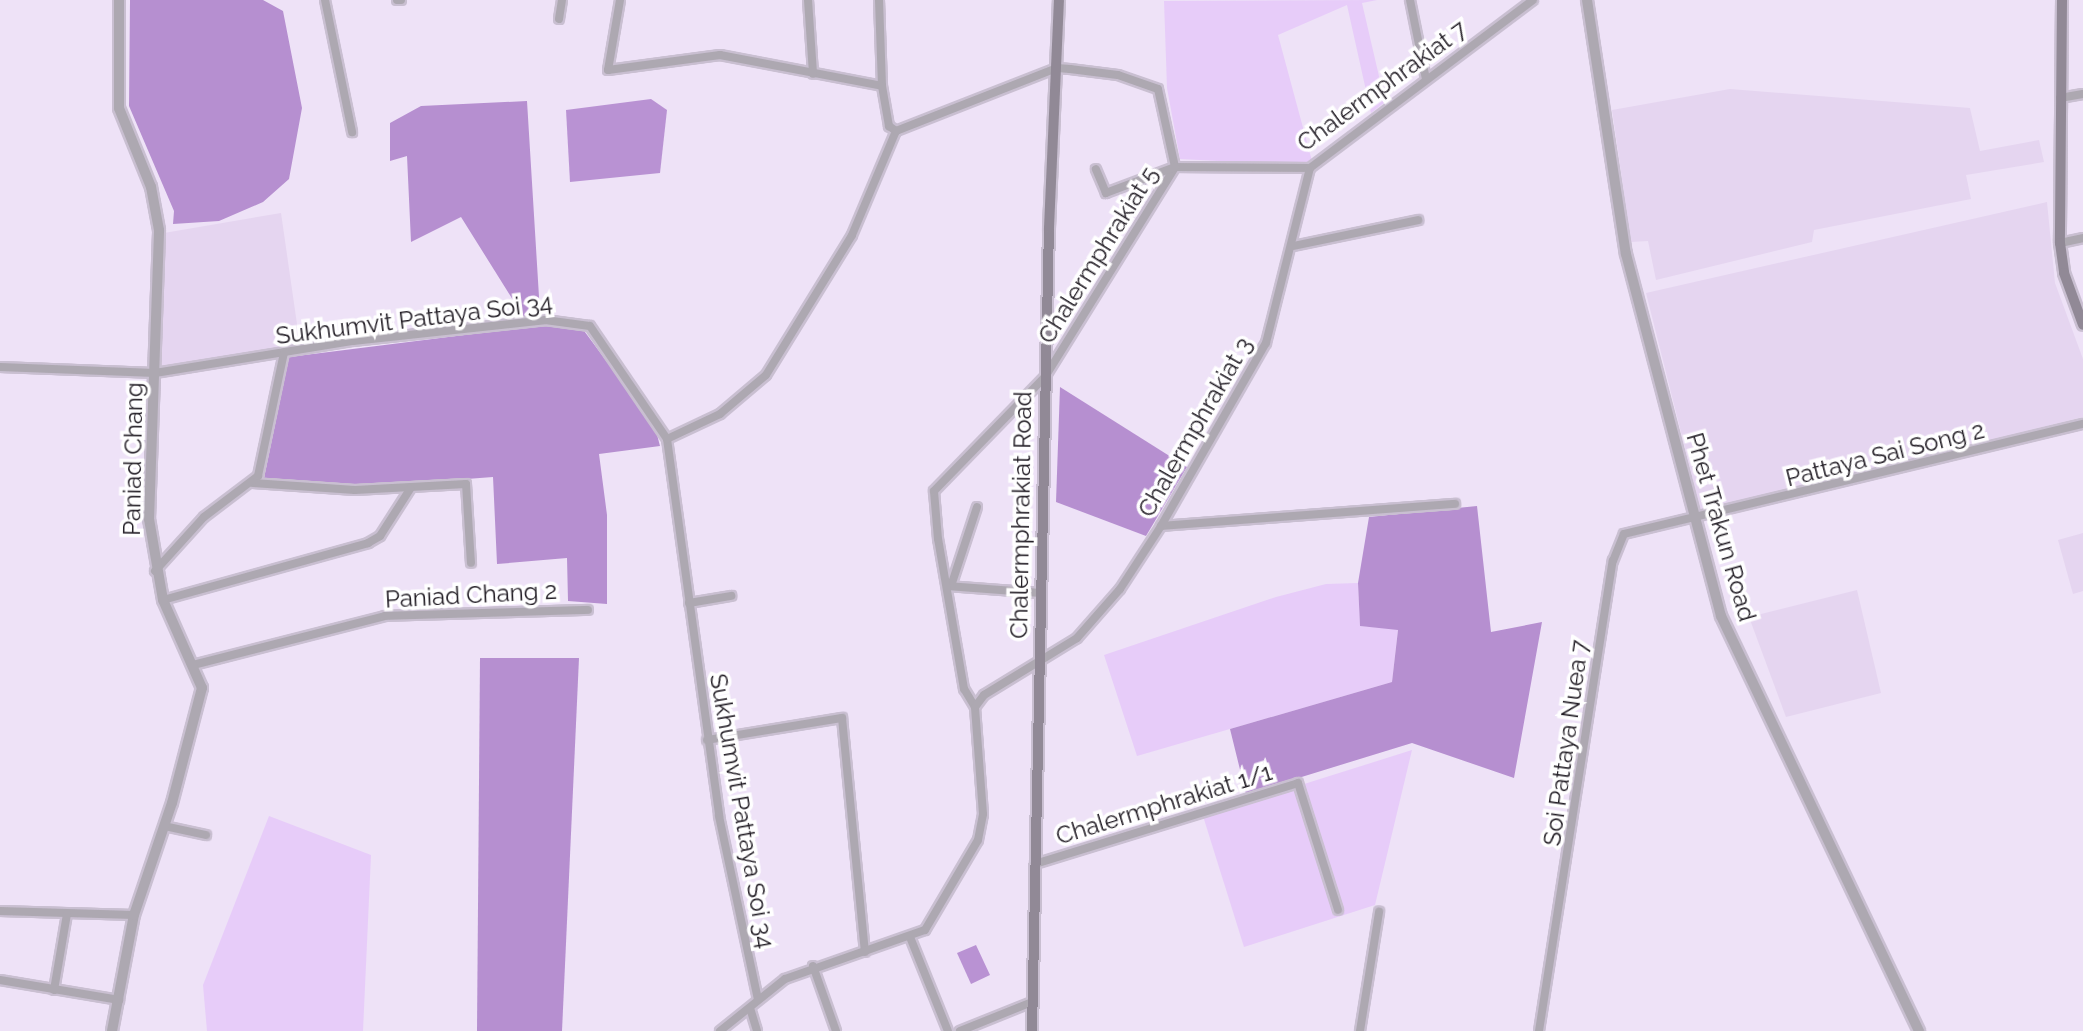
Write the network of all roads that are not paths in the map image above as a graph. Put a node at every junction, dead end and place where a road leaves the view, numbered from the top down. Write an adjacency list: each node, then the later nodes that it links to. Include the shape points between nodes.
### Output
1 (119, 0): 31 (street, Paniad Chang, via 119,108 151,187 159,230)
2 (325, 0): 20 (street)
3 (562, 0): 12 (street)
4 (620, 0): 14 (street, via 608,70 720,55)
5 (808, 0): 14 (street)
6 (879, 0): 16 (street)
7 (1059, 0): 13 (main road, Chalermphrakiat Road)
8 (1410, 0): 15 (street)
9 (1533, 0): 15 (street, Chalermphrakiat 7)
10 (1587, 0): 39 (street, Phet Trakun Road, via 1626,254)
11 (2062, 0): 18 (main road)
12 (559, 19)
13 (1057, 68): 19 (street); 21 (street, via 1118,75 1158,89); 32 (main road, Chalermphrakiat Road)
14 (813, 74): 16 (street)
15 (1426, 79): 22 (street, Chalermphrakiat 7)
16 (882, 86): 19 (street, via 889,125)
17 (2083, 94): 18 (street)
18 (2060, 98): 26 (main road)
19 (896, 131): 34 (street, via 852,235 766,375 720,414)
20 (352, 132)
21 (1175, 167): 22 (street, Chalermphrakiat 7); 23 (street, Chalermphrakiat 5, via 1106,193); 32 (street, Chalermphrakiat 5)
22 (1310, 168): 27 (street, Chalermphrakiat 3)
23 (1096, 169)
24 (1418, 220): 27 (street)
25 (2083, 238): 26 (street)
26 (2060, 243): 28 (main road, via 2064,273)
27 (1293, 246): 40 (street, Chalermphrakiat 3, via 1266,343 1240,396)
28 (2083, 325)
29 (284, 353): 31 (street, Sukhumvit Pattaya Soi 34); 34 (street, Sukhumvit Pattaya Soi 34, via 545,320 580,322 590,326 605,344); 35 (street, via 274,414)
30 (0, 367): 31 (street, Sukhumvit Pattaya Soi 34)
31 (155, 373): 42 (street, Paniad Chang, via 149,519)
32 (1045, 377): 43 (street, Chalermphrakiat 5, via 934,491); 44 (main road, Chalermphrakiat Road)
33 (2083, 424): 39 (street, Pattaya Sai Song 2)
34 (667, 439): 47 (street, Sukhumvit Pattaya Soi 34)
35 (253, 483): 36 (street); 42 (street, via 204,517)
36 (410, 489): 41 (street, via 466,484); 46 (street, via 380,536 368,543)
37 (1455, 504): 40 (street)
38 (977, 507): 43 (street)
39 (1695, 521): 78 (street, Soi Pattaya Nuea 7, via 1625,534 1616,545); 79 (street, Phet Trakun Road, via 1730,639)
40 (1161, 526): 49 (street, Chalermphrakiat 3, via 1096,620)
41 (471, 563)
42 (155, 571): 46 (street, Paniad Chang)
43 (949, 586): 44 (street); 51 (street, via 964,689)
44 (1041, 593): 49 (main road, Chalermphrakiat Road)
45 (731, 596): 47 (street)
46 (163, 600): 50 (street, Paniad Chang)
47 (689, 603): 52 (street, Sukhumvit Pattaya Soi 34)
48 (588, 610): 50 (street, Paniad Chang 2, via 385,616)
49 (1039, 663): 51 (street, Chalermphrakiat 3, via 984,695); 55 (main road, Chalermphrakiat Road)
50 (193, 665): 53 (street, Paniad Chang, via 202,688 200,703)
51 (975, 707): 61 (street, via 982,814 978,840 925,930)
52 (707, 740): 62 (street, via 842,718); 66 (street, Sukhumvit Pattaya Soi 34)
53 (164, 826): 54 (street); 60 (street, Paniad Chang)
54 (206, 835)
55 (1035, 864): 56 (street, Chalermphrakiat 1/1, via 1298,783); 68 (main road, Chalermphrakiat Road)
56 (1338, 910)
57 (0, 912): 59 (street)
58 (1379, 912): 77 (street)
59 (67, 914): 60 (street); 65 (street)
60 (134, 915): 67 (street, Paniad Chang)
61 (910, 937): 62 (street); 74 (street)
62 (865, 952): 63 (street)
63 (813, 966): 66 (street); 73 (street)
64 (0, 980): 65 (street)
65 (54, 990): 67 (street)
66 (758, 999): 69 (street)
67 (119, 1000): 70 (street, Paniad Chang)
68 (1032, 1002): 75 (street); 76 (main road, Chalermphrakiat Road)
69 (750, 1007): 71 (street); 72 (street)
70 (112, 1031)
71 (720, 1031)
72 (757, 1031)
73 (836, 1031)
74 (948, 1031)
75 (960, 1031)
76 (1032, 1031)
77 (1360, 1031)
78 (1539, 1031)
79 (1919, 1031)

